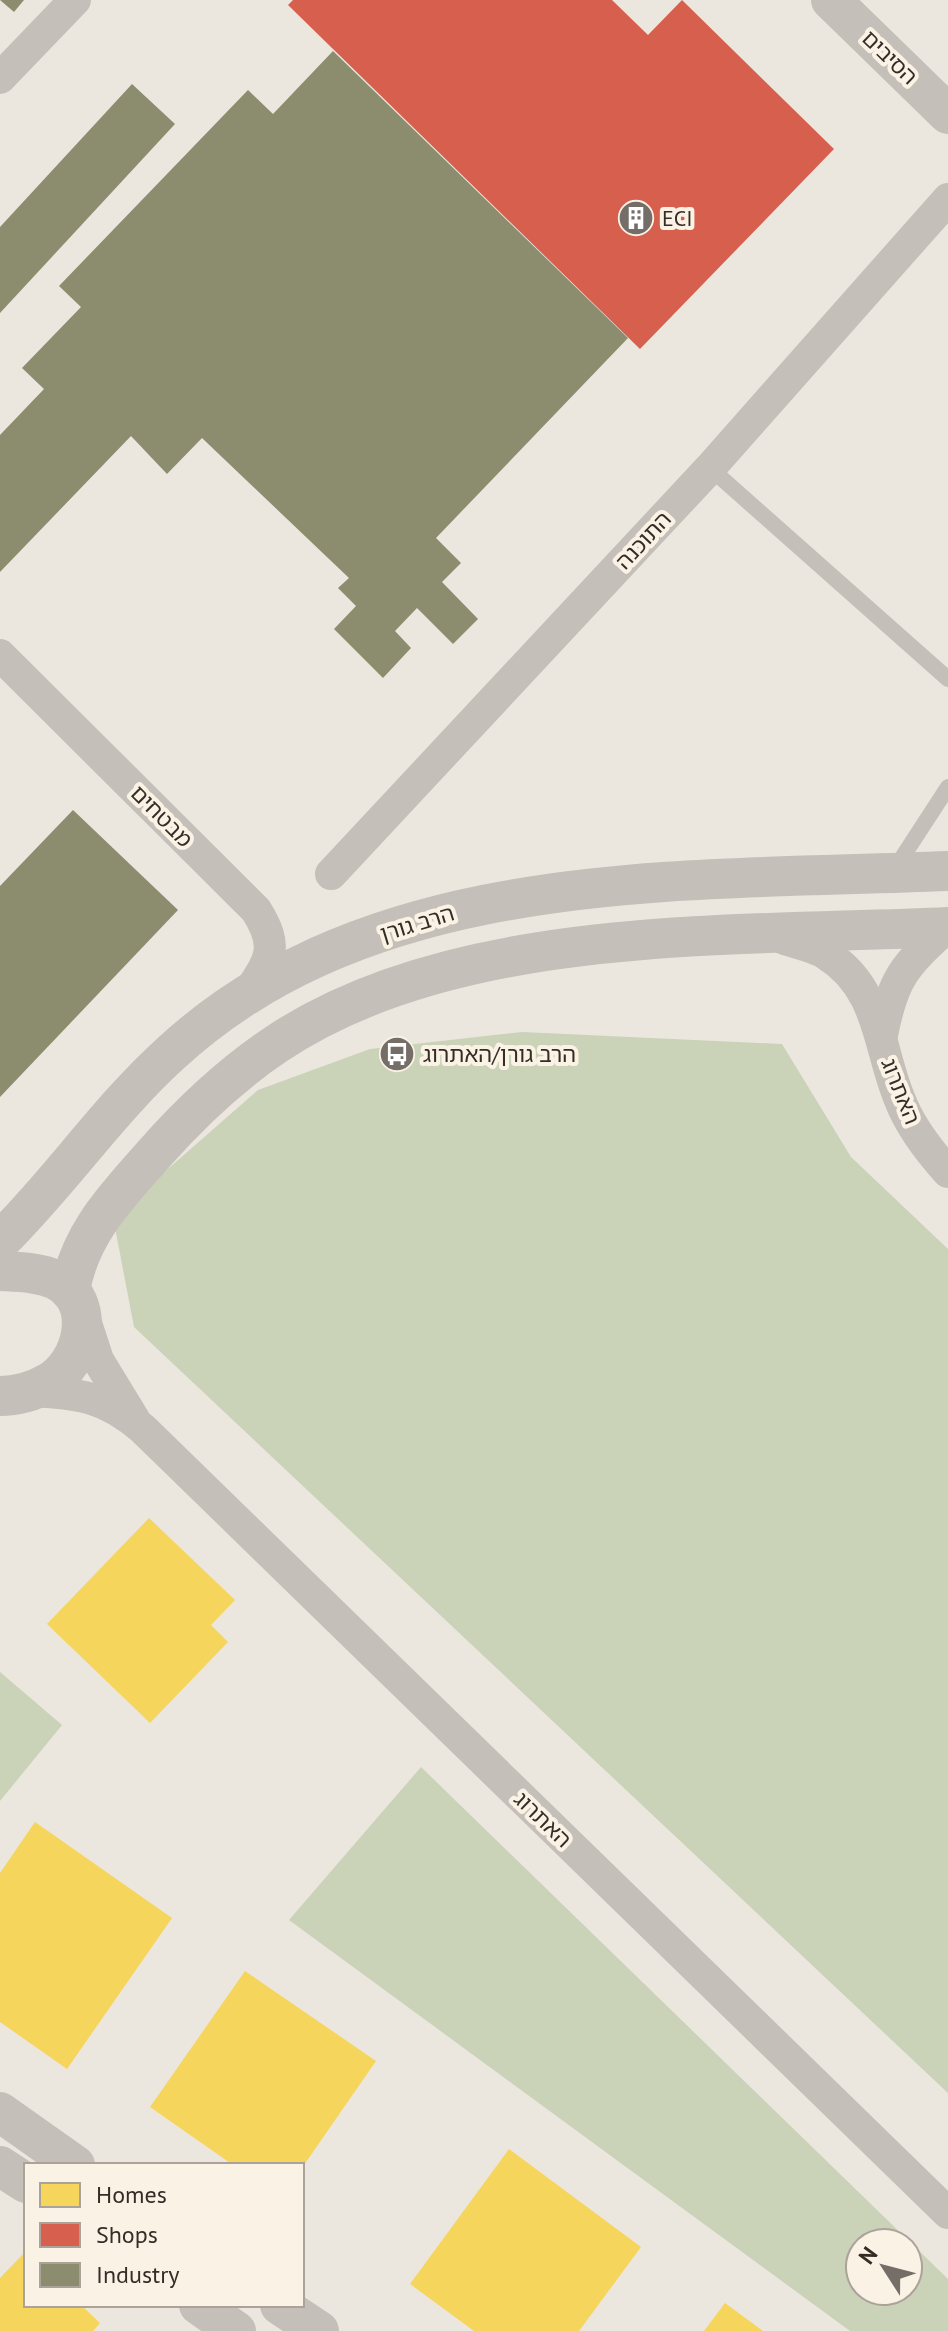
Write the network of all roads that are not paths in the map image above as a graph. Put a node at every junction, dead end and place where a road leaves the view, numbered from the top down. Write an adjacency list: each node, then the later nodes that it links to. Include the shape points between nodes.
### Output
1 (75, 0): 3 (street)
2 (831, 0): 4 (street, הסיבים)
3 (0, 78)
4 (948, 114)
5 (948, 199): 6 (street, התוכנה)
6 (710, 468): 8 (lane); 12 (street, התוכנה)
7 (0, 655): 15 (street, מבטחים, via 256,910 271,932 271,949)
8 (948, 679)
9 (948, 787): 11 (lane)
10 (948, 871): 11 (street, הרב גורן)
11 (892, 873): 15 (street, הרב גורן, via 608,886 471,907 343,946)
12 (331, 874)
13 (947, 927): 14 (street); 16 (street, האתרוג, via 898,978)
14 (774, 935): 16 (street, via 826,954 847,974 876,1012); 20 (street, via 612,942 483,962 364,999 322,1018 243,1068 182,1121 100,1215 82,1251)
15 (247, 995): 18 (street, הרב גורן, via 171,1053)
16 (881, 1039): 17 (street, האתרוג, via 900,1101)
17 (948, 1172)
18 (0, 1241)
19 (0, 1271): 20 (street, via 56,1280)
20 (77, 1303): 21 (street, via 80,1341 70,1363 50,1382); 22 (street, האתרוג, via 98,1360)
21 (15, 1394): 22 (street, האתרוג, via 81,1394)
22 (138, 1425): 27 (street, האתרוג)
23 (0, 2112): 24 (street)
24 (72, 2163)
25 (0, 2166): 26 (street)
26 (24, 2182)
27 (948, 2213)
28 (202, 2307): 30 (street)
29 (283, 2307): 31 (street)
30 (236, 2331)
31 (319, 2331)

